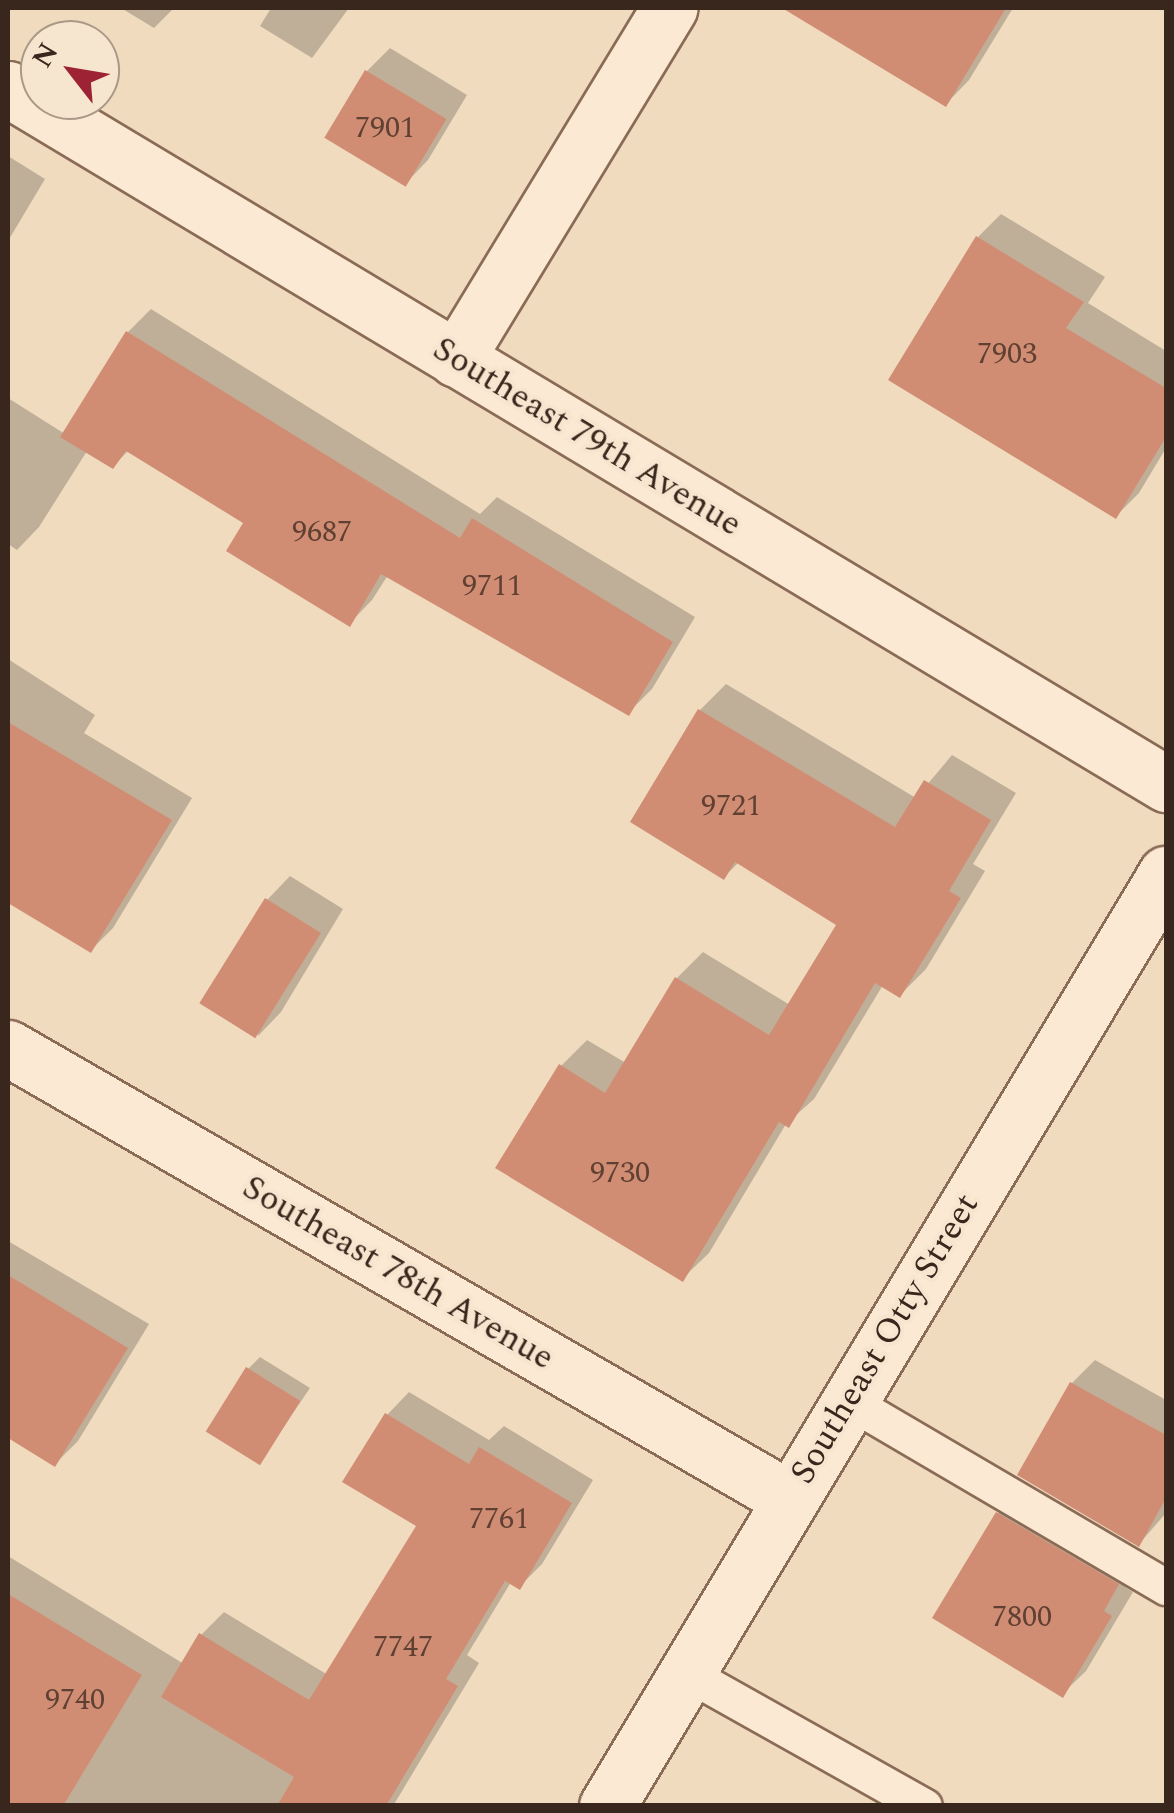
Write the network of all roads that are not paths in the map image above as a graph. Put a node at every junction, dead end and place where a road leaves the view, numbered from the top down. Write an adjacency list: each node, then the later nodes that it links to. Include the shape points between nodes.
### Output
1 (669, 8): 3 (street)
2 (8, 89): 3 (street, Southeast 79th Avenue)
3 (456, 358): 4 (street, Southeast 79th Avenue)
4 (1166, 784)
5 (1163, 886): 7 (street, Southeast Otty Street)
6 (8, 1048): 8 (street, Southeast 78th Avenue)
7 (847, 1400): 8 (street, Southeast Otty Street); 9 (lane)
8 (788, 1498): 10 (street, Southeast Otty Street)
9 (1166, 1587)
10 (686, 1672): 11 (street, Southeast Otty Street); 12 (lane)
11 (606, 1806)
12 (924, 1806)

